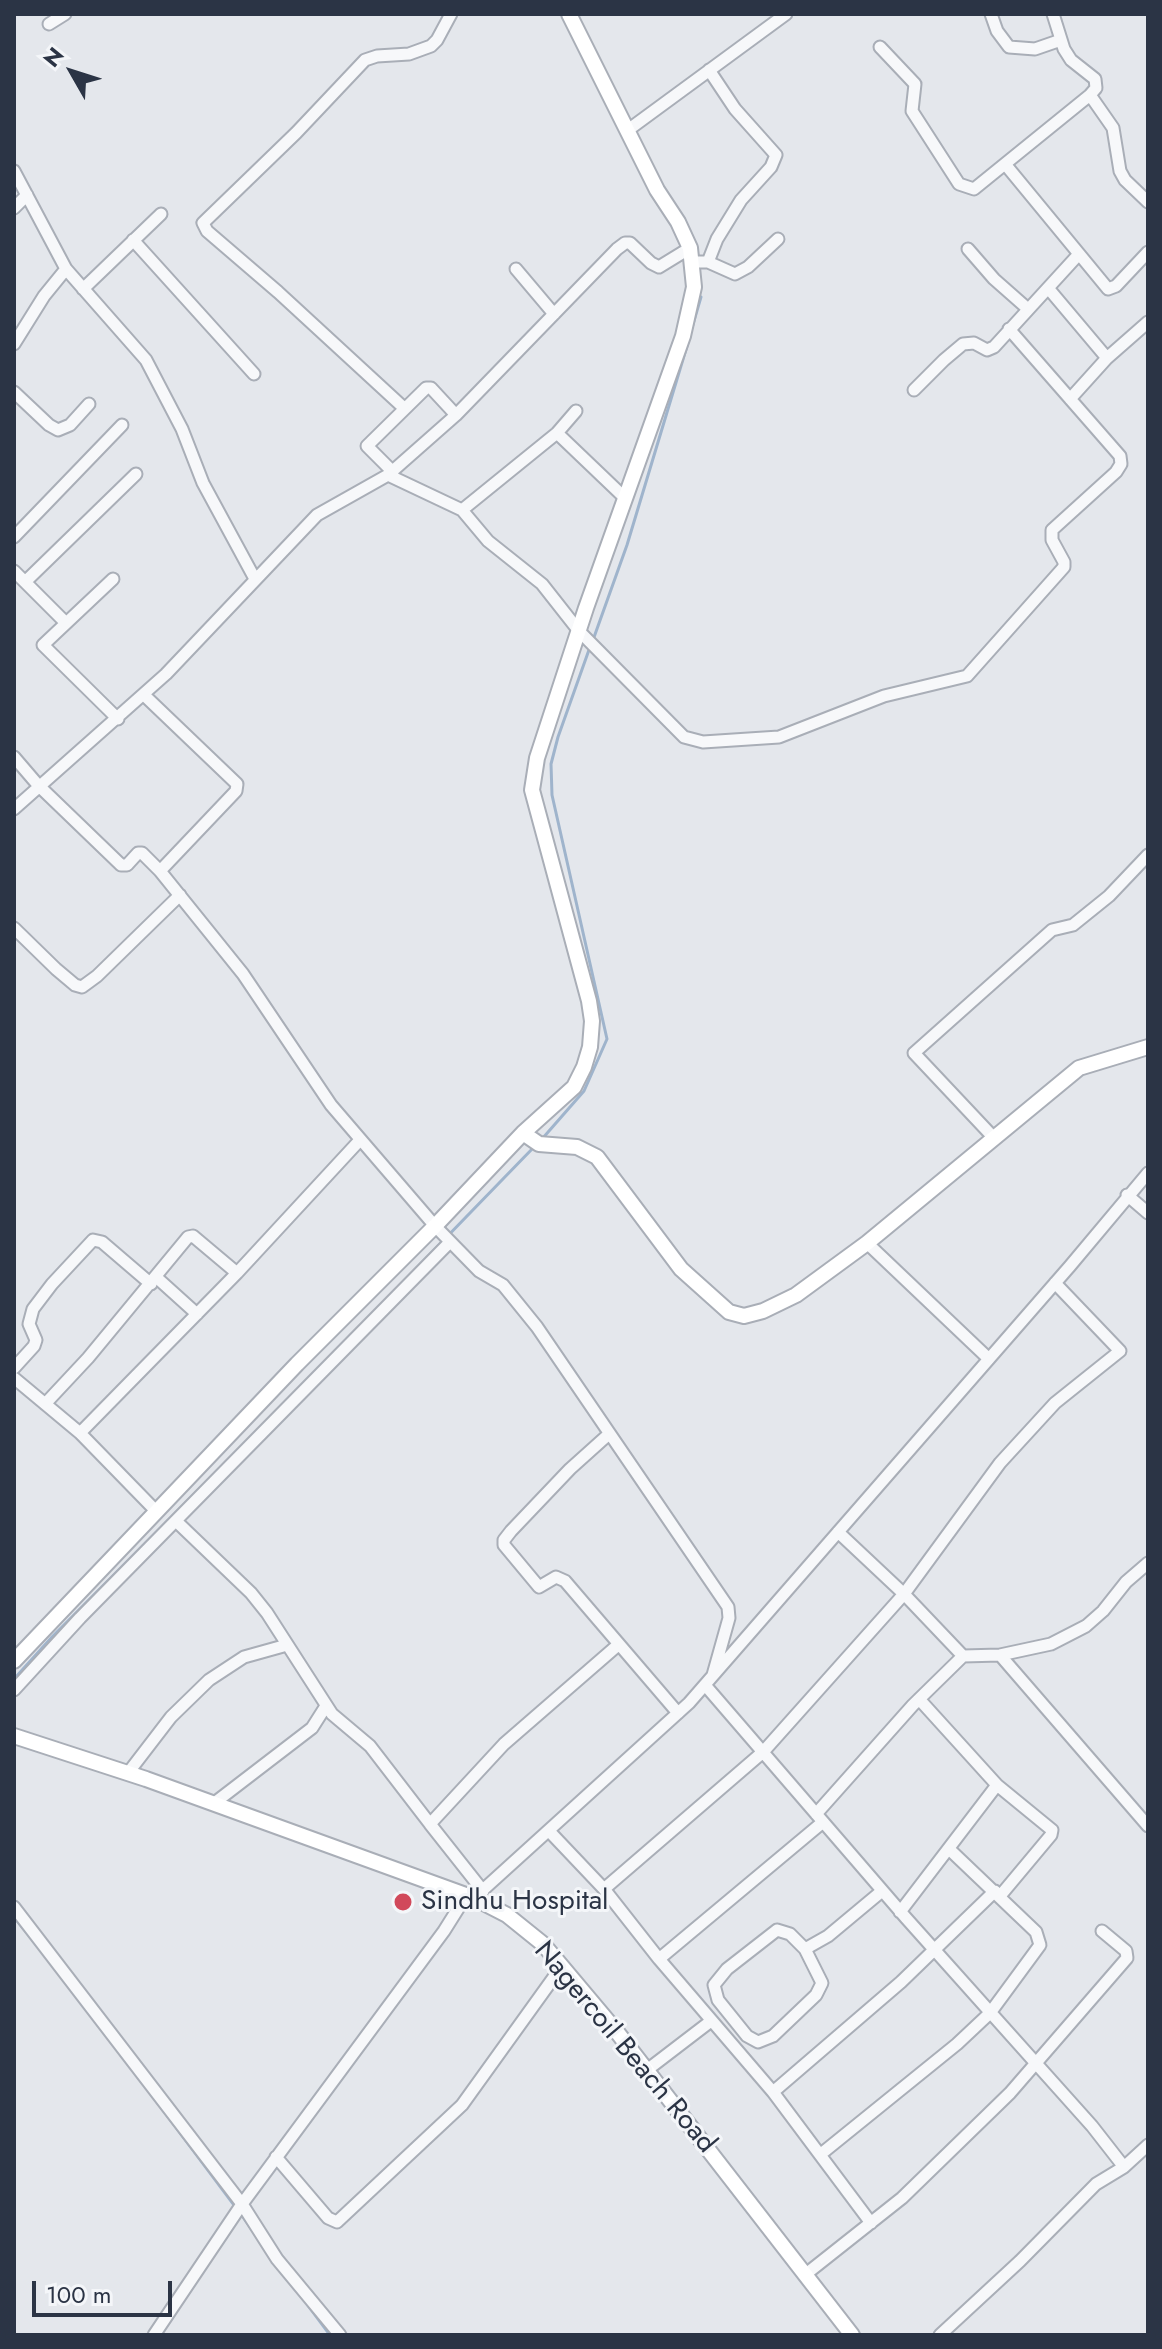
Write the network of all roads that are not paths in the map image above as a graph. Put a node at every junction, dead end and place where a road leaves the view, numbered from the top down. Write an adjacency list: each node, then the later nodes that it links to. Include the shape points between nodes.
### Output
1 (65, 14): 7 (street)
2 (451, 14): 41 (street, via 431,46 365,60 203,223)
3 (569, 14): 12 (street)
4 (786, 14): 10 (street)
5 (991, 14): 8 (street, via 1009,47 1035,49)
6 (1053, 14): 8 (street)
7 (49, 24)
8 (1061, 40): 11 (street, via 1071,60 1095,79)
9 (880, 47): 13 (street, via 915,84 912,111 959,184 974,189)
10 (709, 70): 12 (street); 25 (street, via 776,155 741,200)
11 (1090, 95): 13 (street); 16 (street, via 1113,128 1120,171)
12 (628, 130): 24 (street)
13 (1005, 164): 23 (street)
14 (14, 171): 15 (street)
15 (27, 195): 17 (street); 26 (street)
16 (1148, 202)
17 (14, 208)
18 (161, 214): 20 (street)
19 (778, 239): 25 (street, via 735,274)
20 (133, 240): 29 (street); 36 (street)
21 (968, 249): 30 (street)
22 (1148, 252): 23 (street, via 1111,289)
23 (1079, 254): 28 (street)
24 (691, 255): 25 (street); 31 (street, via 659,267 625,243); 48 (street, via 694,287 683,336)
25 (708, 262)
26 (66, 269): 29 (street); 34 (street)
27 (516, 269): 31 (street)
28 (1048, 288): 30 (street); 35 (street)
29 (83, 289): 53 (street, via 146,360)
30 (1028, 309): 33 (street)
31 (554, 314): 43 (street)
32 (1148, 322): 35 (street)
33 (1009, 329): 37 (street, via 990,350 963,344); 39 (street)
34 (14, 344)
35 (1107, 358): 39 (street)
36 (254, 374)
37 (914, 390)
38 (14, 392): 40 (street, via 58,430)
39 (1070, 399): 56 (street, via 1120,456 1119,468 1053,528 1052,540 1064,567 967,676 884,696 779,737 697,742 684,737)
40 (89, 404)
41 (404, 408): 43 (street, via 430,387); 46 (street, via 367,446)
42 (576, 411): 45 (street)
43 (456, 415): 46 (street)
44 (122, 425): 50 (street)
45 (557, 433): 48 (street); 49 (street)
46 (390, 473): 49 (street); 53 (street, via 317,515)
47 (136, 474): 54 (street)
48 (625, 498): 56 (street)
49 (462, 510): 56 (street, via 488,541 542,584)
50 (14, 537)
51 (14, 571): 54 (street)
52 (113, 579): 55 (street)
53 (255, 579): 57 (street)
54 (25, 582): 55 (street)
55 (66, 623): 58 (street, via 43,645)
56 (587, 639): 68 (street, via 537,758 532,790 589,1001 590,1047 574,1087)
57 (144, 695): 58 (street); 63 (street, via 237,784)
58 (118, 719): 60 (street)
59 (14, 757): 60 (street)
60 (38, 785): 61 (street); 63 (street, via 121,865 139,853)
61 (14, 809)
62 (1148, 855): 67 (street, via 1109,896 1073,925 1052,930 914,1053)
63 (160, 871): 64 (street)
64 (180, 895): 65 (street, via 82,987); 69 (street)
65 (14, 928)
66 (1148, 1047): 67 (street, via 1079,1068)
67 (994, 1138): 75 (street)
68 (531, 1139): 73 (street); 75 (street, via 577,1147 597,1157 681,1269 729,1312 744,1316 785,1300)
69 (360, 1140): 73 (street); 76 (street)
70 (1148, 1173): 71 (street)
71 (1127, 1195): 72 (street); 78 (street)
72 (1148, 1213)
73 (437, 1228): 74 (street); 86 (street)
74 (449, 1241): 85 (street, via 479,1271 503,1285); 87 (street)
75 (867, 1243): 80 (street)
76 (237, 1273): 77 (street, via 190,1235); 79 (street)
77 (153, 1280): 79 (street); 81 (street, via 93,1240 33,1309 29,1324 36,1340); 83 (street)
78 (1055, 1283): 80 (street); 90 (street, via 1120,1351 1055,1403 1000,1463)
79 (197, 1314): 84 (street)
80 (989, 1359): 88 (street)
81 (14, 1368)
82 (14, 1378): 83 (street)
83 (45, 1404): 84 (street)
84 (80, 1433): 86 (street)
85 (609, 1434): 92 (street, via 504,1540 533,1583 539,1587 556,1577 565,1581); 96 (street, via 728,1607)
86 (156, 1511): 95 (street)
87 (177, 1522): 91 (street, via 251,1593); 98 (street)
88 (838, 1532): 90 (street); 96 (street)
89 (1148, 1563): 93 (street, via 1086,1626 1051,1644)
90 (904, 1594): 94 (street); 103 (street)
91 (287, 1645): 100 (street); 104 (street, via 244,1657 209,1680 171,1717)
92 (618, 1645): 101 (street); 108 (street, via 504,1744)
93 (1000, 1655): 94 (street); 109 (street)
94 (963, 1656): 99 (street)
95 (14, 1661)
96 (713, 1675): 97 (street)
97 (705, 1685): 101 (street); 103 (street)
98 (14, 1690)
99 (919, 1699): 105 (street); 107 (street)
100 (326, 1706): 106 (street, via 312,1728); 108 (street, via 370,1746)
101 (678, 1713): 110 (street)
102 (14, 1736): 104 (street, Nagercoil Beach Road)
103 (763, 1752): 107 (street); 112 (street)
104 (128, 1773): 106 (street, Nagercoil Beach Road)
105 (997, 1785): 111 (street); 114 (street, via 1052,1830)
106 (213, 1804): 115 (street, Nagercoil Beach Road)
107 (819, 1818): 113 (street); 121 (street)
108 (430, 1824): 115 (street)
109 (1148, 1826)
110 (549, 1831): 112 (street); 115 (street)
111 (949, 1849): 114 (street); 117 (street)
112 (604, 1889): 121 (street)
113 (882, 1891): 117 (street); 119 (street)
114 (998, 1893): 120 (street); 124 (street, via 1041,1942)
115 (474, 1895): 122 (street, Nagercoil Beach Road, via 543,1944); 131 (street)
116 (14, 1907): 133 (street)
117 (900, 1912): 120 (street)
118 (1102, 1931): 126 (street, via 1126,1951 1127,1958)
119 (805, 1949): 123 (street, via 782,1930 769,1934 718,1979); 123 (street, via 821,1988 773,2036 753,2041)
120 (934, 1950): 124 (street); 128 (street)
121 (659, 1959): 125 (street)
122 (562, 1966): 127 (street, Nagercoil Beach Road); 131 (street, via 462,2105 337,2222)
123 (718, 2000): 125 (street)
124 (990, 2013): 126 (street); 130 (street)
125 (707, 2017): 127 (street); 128 (street)
126 (1035, 2063): 132 (street); 136 (street)
127 (647, 2070): 137 (street, Nagercoil Beach Road)
128 (773, 2092): 130 (street)
129 (1148, 2145): 132 (street)
130 (821, 2154): 136 (street)
131 (276, 2157): 133 (street)
132 (1124, 2167): 141 (street, via 1096,2184)
133 (242, 2204): 134 (street); 135 (street)
134 (249, 2215): 135 (street); 139 (street, via 277,2259)
135 (233, 2217): 138 (street)
136 (871, 2223): 137 (street)
137 (806, 2274): 140 (street, Nagercoil Beach Road)
138 (154, 2335)
139 (340, 2335)
140 (852, 2335)
141 (940, 2335)

